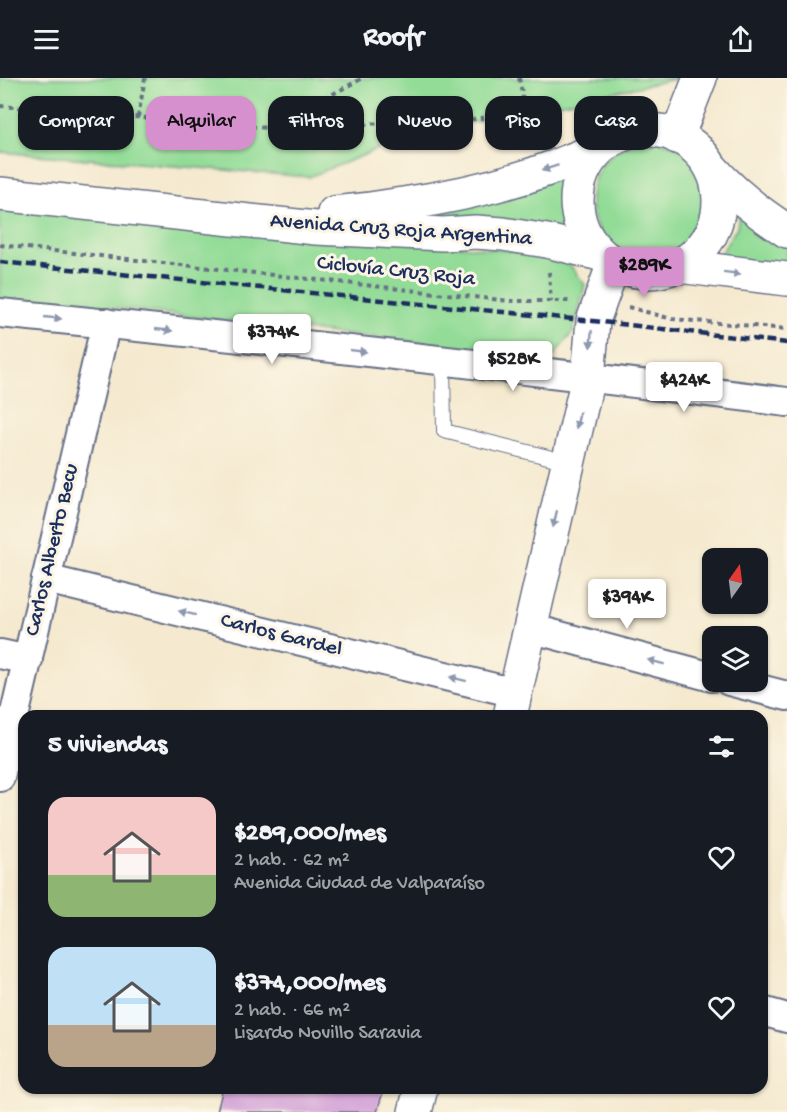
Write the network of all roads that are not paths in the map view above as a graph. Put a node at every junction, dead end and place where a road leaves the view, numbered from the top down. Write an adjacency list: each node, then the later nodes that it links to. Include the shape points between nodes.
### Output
1 (700, 78): 3 (main road)
2 (658, 131): 3 (main road)
3 (677, 137): 6 (main road, via 691,145)
4 (596, 150): 8 (main road, Avenida Cruz Roja Argentina, one-way to 8, via 508,183 421,202 353,212)
5 (600, 150): 10 (main road, via 584,169 579,183 578,214 590,243)
6 (712, 169): 9 (main road, via 744,201); 11 (main road, via 720,201 718,218 703,247)
7 (0, 194): 8 (main road, Avenida Cruz Roja Argentina)
8 (237, 219): 10 (main road, Avenida Cruz Roja Argentina, via 316,228 502,234 537,239)
9 (787, 231)
10 (607, 259): 11 (main road, via 645,273); 16 (main road, one-way to 16, via 593,321)
11 (678, 266): 12 (main road, one-way to 12)
12 (787, 279)
13 (0, 313): 14 (street, one-way to 14)
14 (106, 323): 15 (street, one-way to 15); 19 (street, Carlos Alberto Becu)
15 (443, 361): 16 (street); 18 (lane, via 444,431)
16 (588, 377): 17 (street); 18 (main road, one-way to 18)
17 (787, 402)
18 (568, 462): 20 (main road, one-way to 20)
19 (46, 579): 22 (street, Carlos Alberto Becu); 26 (street, Carlos Gardel, one-way to 19)
20 (531, 628): 23 (street, one-way to 20); 26 (main road)
21 (0, 654): 22 (street)
22 (28, 660): 27 (street, Carlos Alberto Becu)
23 (702, 674)
24 (768, 691): 25 (street)
25 (787, 696)
26 (512, 704)
27 (0, 777)
28 (768, 1013): 29 (street)
29 (787, 1018)
30 (420, 1094): 31 (main road)
31 (416, 1112)

